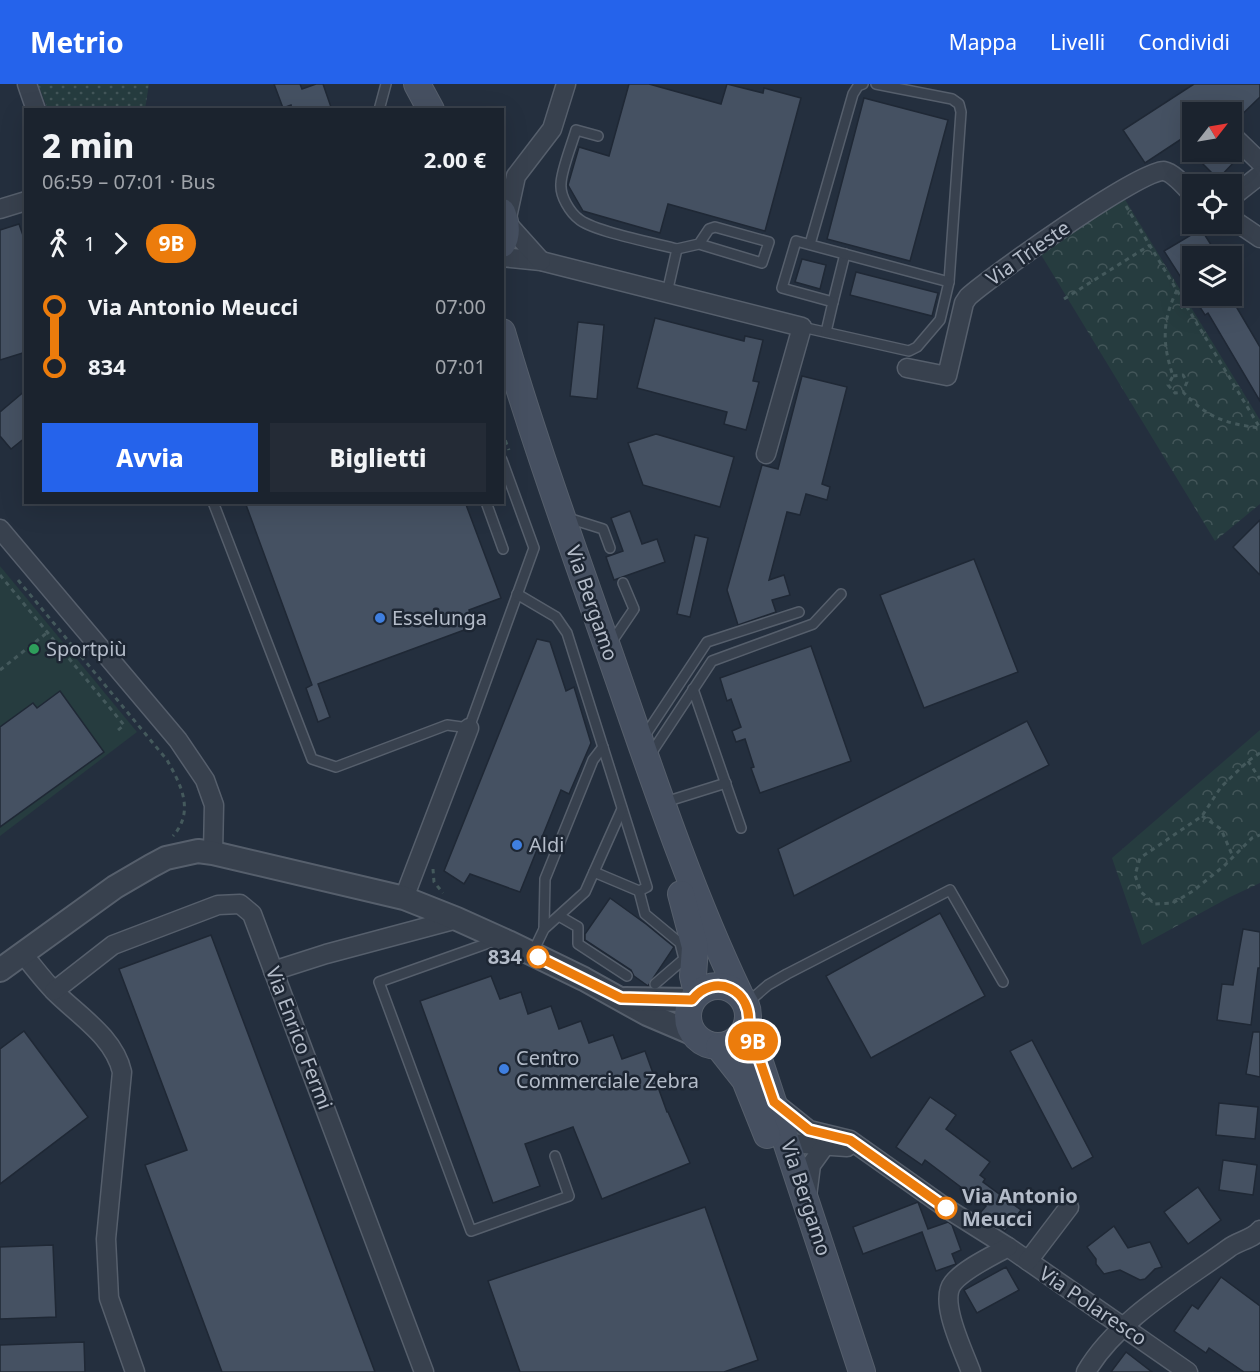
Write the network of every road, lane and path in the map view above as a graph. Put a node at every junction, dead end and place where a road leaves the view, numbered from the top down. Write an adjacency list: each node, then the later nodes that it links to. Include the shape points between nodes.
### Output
1 (27, 84): 7 (street)
2 (386, 84): 8 (lane)
3 (416, 84): 9 (main road); 10 (main road)
4 (566, 84): 15 (street, via 552,129)
5 (863, 84): 25 (lane, via 853,94)
6 (876, 84): 31 (lane, via 952,99 959,104)
7 (35, 108)
8 (380, 108)
9 (422, 108)
10 (430, 108)
11 (598, 136): 27 (lane, via 576,130 561,184 570,209 580,220 603,229)
12 (1242, 145): 13 (street)
13 (1260, 162)
14 (1260, 175): 17 (street)
15 (509, 179): 21 (street)
16 (1182, 185): 18 (street, Via Trieste, via 1165,171)
17 (1242, 189)
18 (1118, 192): 26 (path); 40 (street, Via Trieste, via 1031,249 968,297 947,376)
19 (24, 202): 20 (street)
20 (0, 209)
21 (504, 226): 30 (street)
22 (1242, 226): 23 (street)
23 (1260, 238)
24 (699, 244): 24 (lane, via 762,263 769,242 715,227); 27 (lane)
25 (810, 244): 28 (lane); 35 (lane, via 796,241 782,288)
26 (1150, 244): 32 (path); 34 (path)
27 (677, 249): 33 (lane)
28 (845, 254): 31 (lane); 35 (lane)
29 (504, 257): 30 (street)
30 (541, 261): 33 (street)
31 (949, 282): 37 (lane, via 940,320 909,351)
32 (1177, 290): 41 (path, via 1168,309 1164,333); 44 (path)
33 (667, 293): 36 (street)
34 (1064, 299)
35 (833, 302): 37 (lane)
36 (802, 327): 37 (lane); 45 (street)
37 (826, 332)
38 (504, 339): 43 (main road, Via Bergamo)
39 (504, 367): 43 (main road, Via Bergamo)
40 (907, 368)
41 (1173, 376): 42 (path, via 1183,375 1187,382); 42 (path, via 1168,385 1175,393)
42 (1183, 392): 44 (path, via 1213,417)
43 (523, 404): 49 (main road, Via Bergamo)
44 (1260, 428)
45 (766, 454)
46 (506, 457): 56 (lane, via 534,548)
47 (214, 504): 63 (lane, via 312,759 336,767 447,725)
48 (487, 504): 52 (lane)
49 (561, 517): 51 (lane, via 603,529); 60 (main road, Via Bergamo)
50 (0, 529): 77 (street, via 178,740 206,780 214,805)
51 (610, 548)
52 (502, 549)
53 (0, 575): 59 (path)
54 (15, 576): 76 (path, via 167,760 182,786 184,817 175,835)
55 (623, 583): 60 (lane, via 634,609)
56 (517, 594): 63 (lane); 65 (lane, via 556,618 567,633)
57 (841, 594): 62 (lane, via 813,624 712,661)
58 (798, 612): 66 (lane, via 707,642)
59 (48, 632): 61 (path); 64 (path, via 124,725)
60 (608, 647): 66 (main road, Via Bergamo)
61 (0, 670)
62 (693, 689): 66 (lane); 70 (lane)
63 (469, 728): 83 (street)
64 (115, 733)
65 (603, 747): 72 (lane); 86 (lane, via 593,760 545,879)
66 (643, 751): 71 (main road, Via Bergamo)
67 (1260, 753): 68 (path)
68 (1248, 761): 69 (path); 73 (path, via 1221,787)
69 (1260, 779)
70 (726, 783): 71 (lane); 74 (lane)
71 (661, 803): 96 (main road, Via Bergamo, via 676,878 696,947); 98 (main road, Via Bergamo)
72 (622, 809): 80 (lane); 81 (lane, via 647,887)
73 (1202, 816): 78 (path, via 1221,829); 78 (path, via 1140,858 1135,874 1141,892 1155,904 1173,903)
74 (741, 828)
75 (1260, 835): 78 (path)
76 (166, 841)
77 (213, 853): 83 (street); 88 (street, via 198,851 166,858 115,887)
78 (1233, 857)
79 (433, 865): 82 (path, via 434,882)
80 (594, 872): 81 (lane); 84 (lane, via 585,892)
81 (639, 891): 94 (lane, via 645,914 680,942 684,959)
82 (444, 895)
83 (404, 898): 85 (street)
84 (559, 916): 86 (lane); 92 (lane, via 578,927 578,944)
85 (458, 918): 87 (street); 91 (street)
86 (544, 929): 89 (lane)
87 (501, 939): 89 (street); 105 (lane, via 379,982 471,1231 569,1196)
88 (22, 953): 90 (street); 95 (street)
89 (531, 954): 97 (street)
90 (0, 970)
91 (273, 970): 95 (street, Via Enrico Fermi, via 252,914 240,904 218,905 113,945); 113 (street, Via Enrico Fermi)
92 (627, 976)
93 (1003, 982): 98 (lane, via 950,890 787,974 768,985)
94 (656, 984)
95 (54, 991): 112 (street, via 112,1046 122,1072 106,1239 109,1298)
96 (695, 997): 97 (street); 98 (main road, via 716,986 727,987); 99 (main road, via 689,1020)
97 (621, 998): 99 (street)
98 (744, 1008): 100 (main road, via 740,1037); 101 (main road, Via Bergamo)
99 (694, 1034): 100 (main road, via 702,1042)
100 (719, 1047): 101 (main road, Via Bergamo)
101 (766, 1106): 102 (main road, Via Bergamo); 104 (street, via 809,1130 850,1140); 114 (main road, Via Bergamo, via 823,1299)
102 (788, 1143): 103 (street); 106 (main road, Via Bergamo)
103 (824, 1147): 104 (street); 106 (street, via 811,1165)
104 (864, 1150): 109 (street)
105 (555, 1156)
106 (806, 1200): 115 (main road, Via Bergamo)
107 (1069, 1207): 110 (street, Via Polaresco)
108 (1259, 1234): 111 (street, via 1235,1243)
109 (1008, 1247): 110 (street, Via Polaresco); 116 (street, via 966,1273 952,1284 948,1294 949,1312)
110 (1028, 1261): 111 (street, Via Polaresco)
111 (1125, 1327): 117 (street); 118 (street, Via Polaresco)
112 (135, 1372)
113 (424, 1372)
114 (856, 1372)
115 (862, 1372)
116 (971, 1372)
117 (1086, 1372)
118 (1188, 1372)

